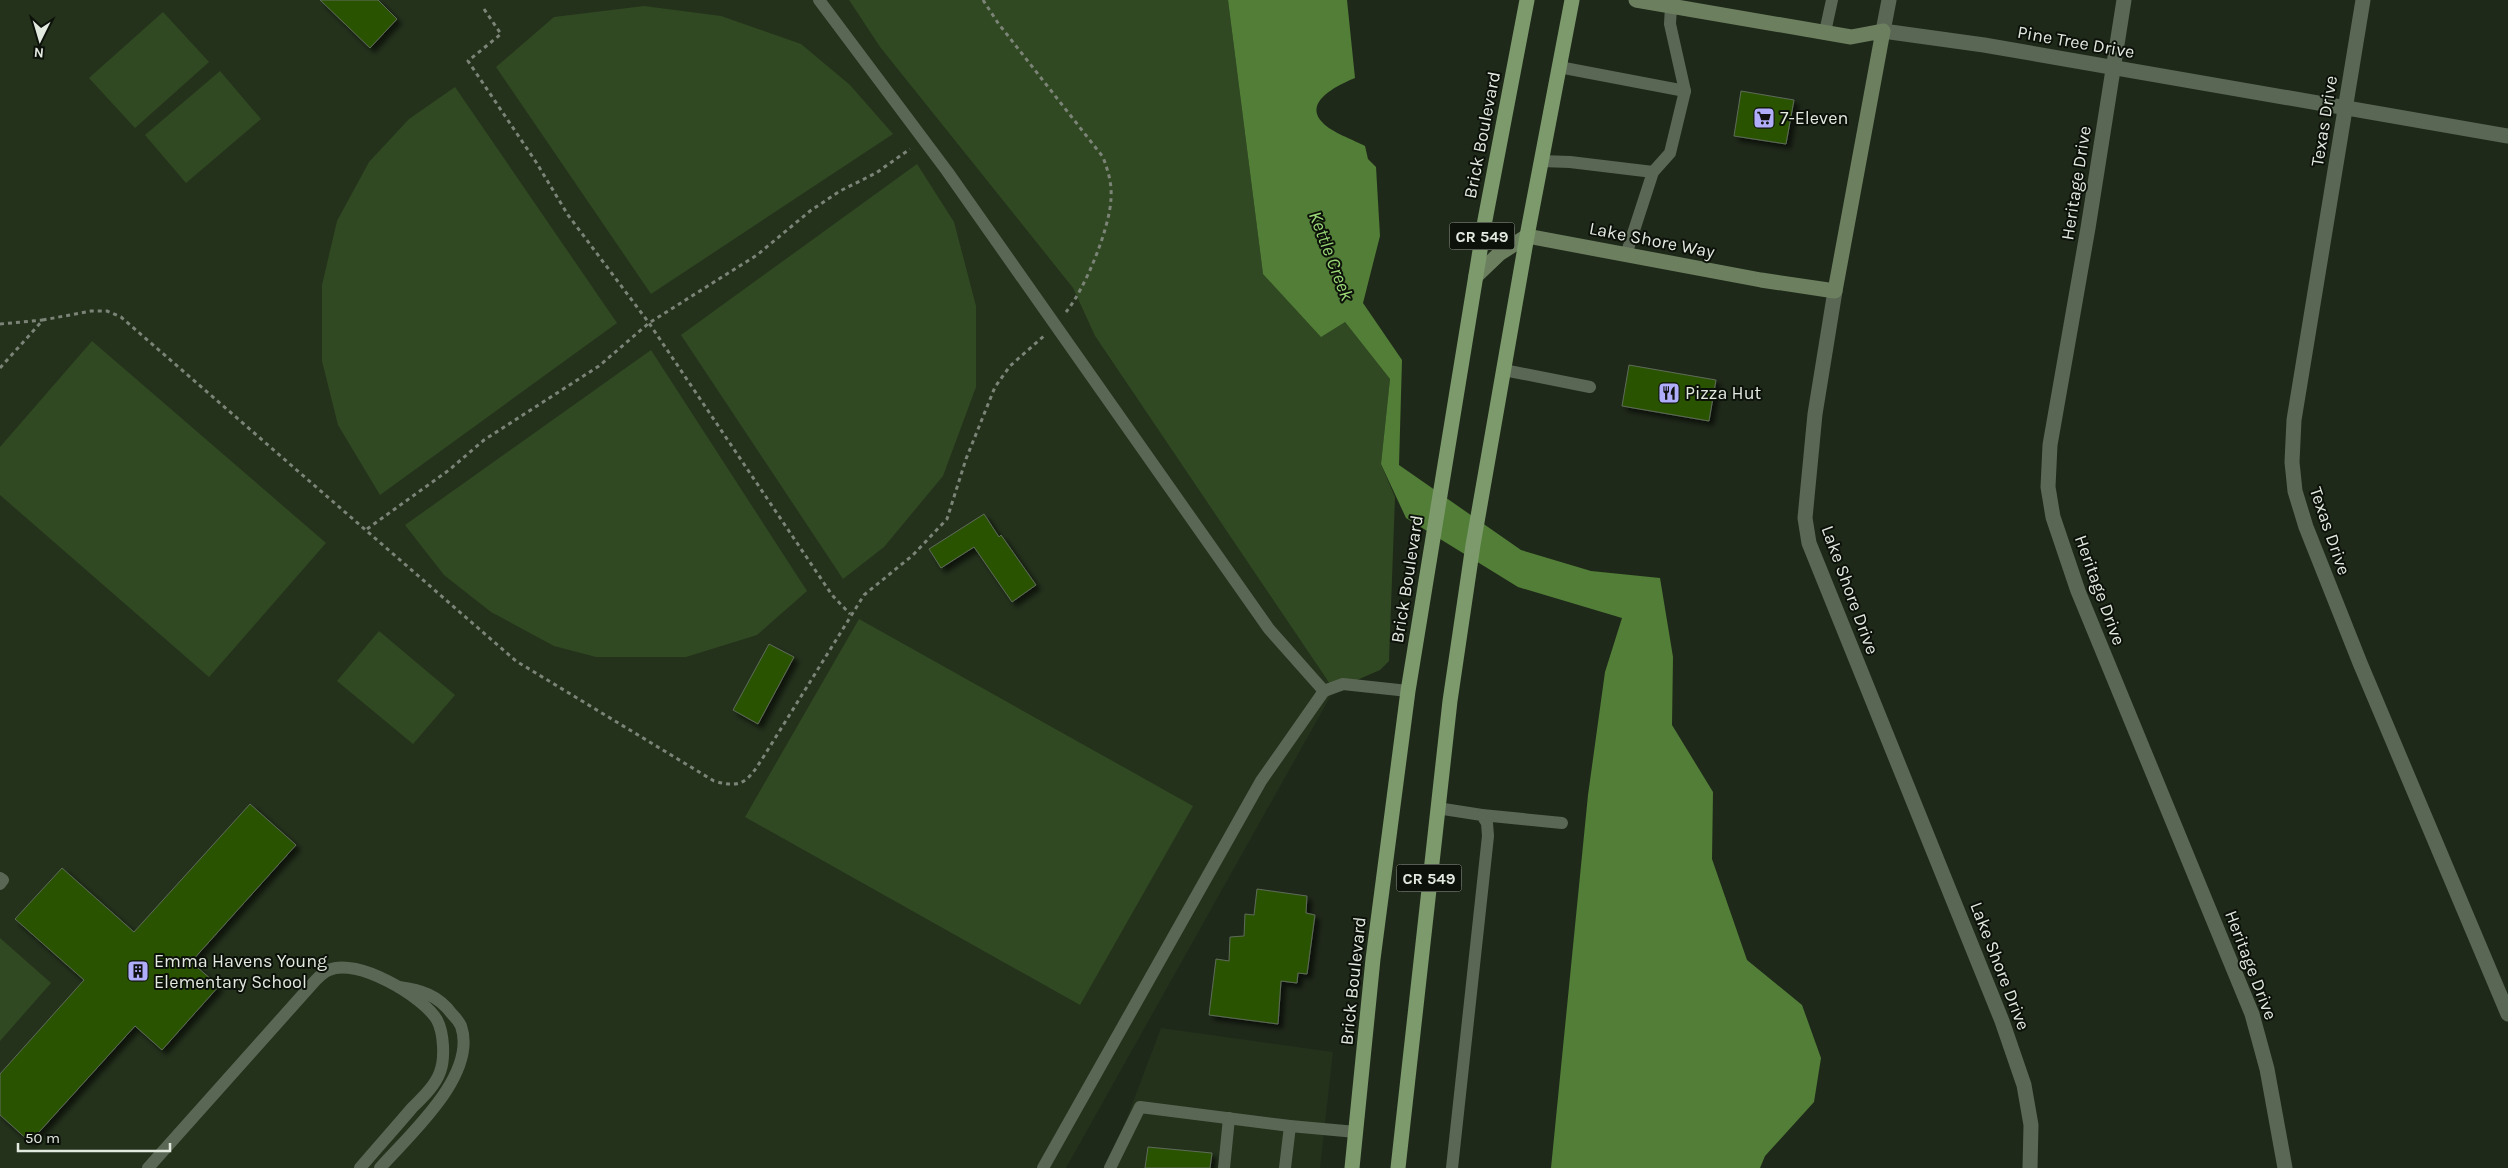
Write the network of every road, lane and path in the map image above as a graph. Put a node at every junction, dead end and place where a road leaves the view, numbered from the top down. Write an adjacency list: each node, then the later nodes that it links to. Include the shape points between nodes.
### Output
1 (819, 0): 19 (lane)
2 (983, 0): 29 (path, via 1103,157 1111,179 1110,210 1089,272 1075,302)
3 (1527, 0): 24 (main road, Brick Boulevard / CR 549)
4 (1572, 0): 14 (main road, CR 549)
5 (1636, 0): 10 (street, Pine Tree Drive)
6 (1832, 0): 13 (lane)
7 (1889, 0): 12 (street, Lake Shore Drive)
8 (2124, 0): 15 (street, Heritage Drive)
9 (2363, 0): 17 (street, Texas Drive)
10 (1671, 6): 13 (street, Pine Tree Drive); 16 (lane, via 1670,24)
11 (484, 9): 27 (path, via 501,34 468,61 568,215)
12 (1884, 31): 13 (street, Pine Tree Drive, via 1851,37); 15 (street, Pine Tree Drive); 25 (street, Lake Shore Drive)
13 (1825, 32)
14 (1559, 67): 16 (lane); 20 (main road, CR 549)
15 (2113, 68): 17 (street, Pine Tree Drive); 60 (street, Heritage Drive, via 2050,445 2048,487 2053,517 2078,591 2252,1014 2267,1069)
16 (1685, 91): 21 (lane, via 1670,153)
17 (2345, 108): 18 (street, Pine Tree Drive); 43 (street, Texas Drive, via 2294,420 2292,462 2295,491 2357,654)
18 (2508, 136)
19 (924, 140): 27 (path, via 876,173 832,196 757,255); 29 (lane)
20 (1541, 161): 21 (lane); 22 (main road, CR 549)
21 (1653, 172): 23 (lane)
22 (1527, 236): 23 (street, Lake Shore Way); 24 (street, via 1499,254); 31 (main road, CR 549)
23 (1626, 254): 25 (street, Lake Shore Way)
24 (1476, 276): 36 (main road, Brick Boulevard / CR 549)
25 (1835, 291): 59 (street, Lake Shore Drive, via 1814,423 1805,518 1809,543 2002,1021 2024,1085 2031,1125)
26 (43, 320): 28 (path); 30 (path); 33 (path, via 90,311 107,311 122,317)
27 (649, 323): 33 (path, via 599,366 484,440 449,470); 34 (path, via 806,558)
28 (0, 324)
29 (1056, 325): 34 (path, via 1010,366 995,387 966,459 947,519 913,555 864,595); 35 (lane, via 1269,629)
30 (0, 368)
31 (1504, 370): 32 (lane); 37 (main road, CR 549, via 1467,588)
32 (1590, 387)
33 (367, 529): 34 (path, via 516,661 714,782 727,785 738,785 752,774)
34 (850, 614)
35 (1324, 691): 36 (lane, via 1343,684); 52 (lane, via 1261,781)
36 (1408, 691): 46 (main road, Brick Boulevard / CR 549, via 1373,960)
37 (1436, 808): 38 (lane); 57 (main road, CR 549)
38 (1482, 816): 39 (lane); 58 (lane, via 1487,823 1488,836)
39 (1562, 822)
40 (0, 878): 41 (lane, via 3,880)
41 (0, 884)
42 (398, 986): 47 (lane, via 437,1020 443,1046 440,1072 430,1089); 48 (lane, via 424,990 446,1005 461,1026 463,1046 454,1079); 49 (lane, via 368,972 344,968 329,970 314,982)
43 (2508, 1014)
44 (1229, 1118): 45 (lane); 53 (lane, via 1140,1107); 54 (lane)
45 (1290, 1126): 46 (lane); 55 (lane)
46 (1356, 1132): 56 (main road, Brick Boulevard / CR 549)
47 (384, 1140): 48 (lane); 50 (lane)
48 (395, 1151): 51 (lane)
49 (148, 1168)
50 (360, 1168)
51 (380, 1168)
52 (1043, 1168)
53 (1110, 1168)
54 (1224, 1168)
55 (1285, 1168)
56 (1352, 1168)
57 (1398, 1168)
58 (1452, 1168)
59 (2030, 1168)
60 (2285, 1168)

